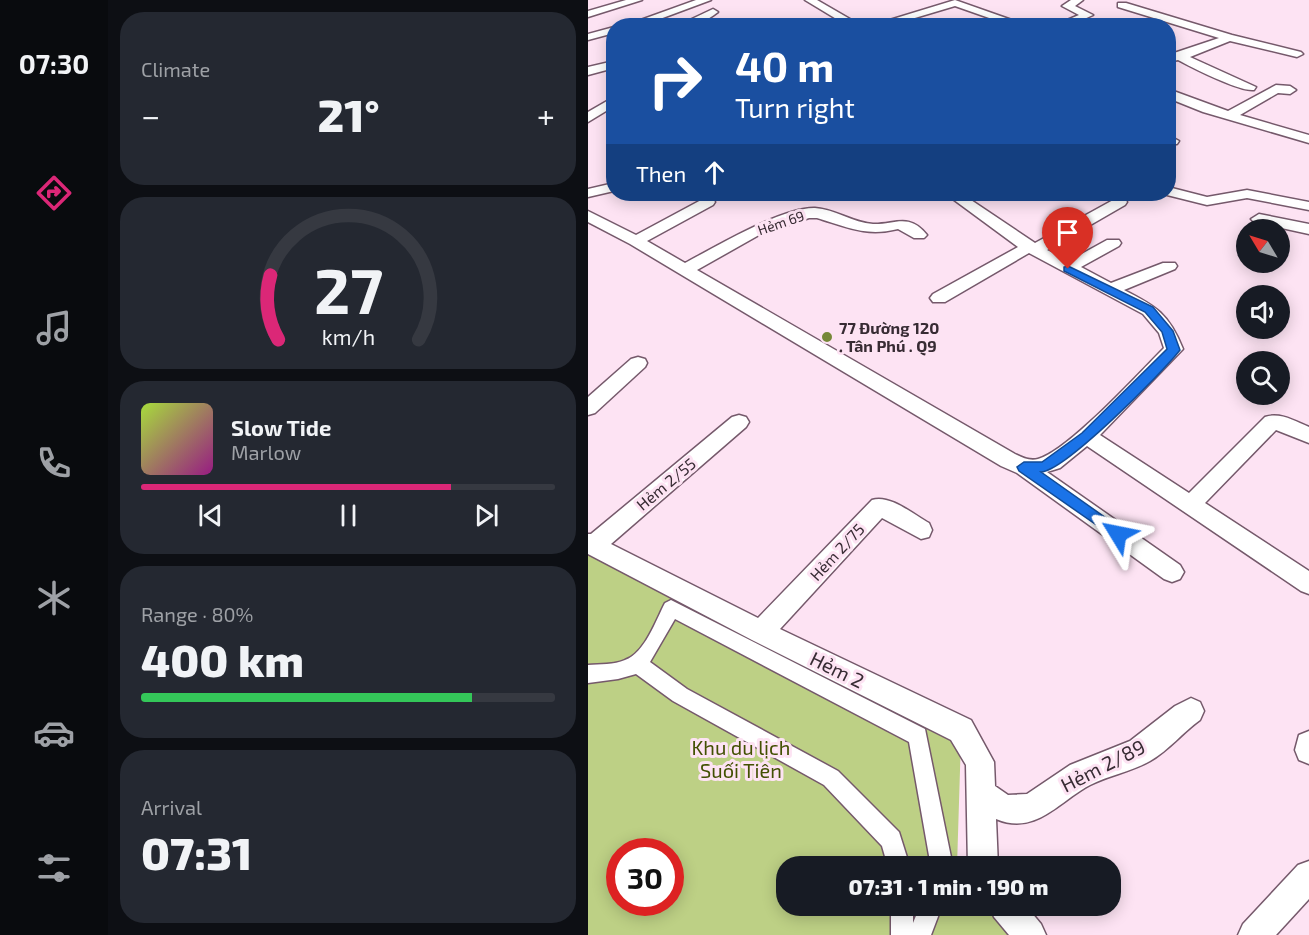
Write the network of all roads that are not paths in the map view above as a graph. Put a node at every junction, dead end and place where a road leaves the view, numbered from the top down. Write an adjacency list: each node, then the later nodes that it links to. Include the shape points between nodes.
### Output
1 (706, 0): 8 (street)
2 (810, 0): 11 (street)
3 (1078, 0): 14 (street, via 1067,6 1088,15)
4 (629, 1): 7 (street)
5 (1122, 5): 15 (street)
6 (713, 12): 10 (street)
7 (588, 14)
8 (656, 17): 9 (street)
9 (653, 18)
10 (706, 18)
11 (843, 18)
12 (903, 18): 13 (street, via 955,3)
13 (1000, 18)
14 (1080, 18)
15 (1163, 18)
16 (1176, 22): 19 (street)
17 (606, 32): 18 (street)
18 (588, 37)
19 (1229, 38): 20 (street); 21 (street)
20 (1297, 54)
21 (1176, 56)
22 (1176, 58): 25 (street)
23 (606, 66): 24 (street)
24 (588, 72)
25 (1250, 87)
26 (1290, 90): 29 (street, via 1276,89)
27 (1176, 96): 29 (street)
28 (606, 106): 30 (street)
29 (1229, 116): 31 (street)
30 (588, 118)
31 (1309, 139)
32 (606, 189): 33 (street)
33 (588, 193)
34 (1176, 193): 38 (street, via 1207,201 1247,194)
35 (963, 201): 45 (street)
36 (708, 202): 43 (street)
37 (1119, 202): 45 (street)
38 (1309, 206)
39 (588, 216): 43 (street)
40 (1290, 225): 41 (street)
41 (1309, 229)
42 (919, 235): 48 (street, Hẻm 69, via 900,224 864,228 807,213 754,232)
43 (636, 241): 48 (street)
44 (1113, 243): 47 (street)
45 (1032, 248): 47 (street); 50 (street)
46 (1168, 266): 49 (street)
47 (1068, 269): 49 (street)
48 (684, 270): 56 (street)
49 (1110, 289): 54 (street, via 1149,310 1167,331 1174,350)
50 (939, 298)
51 (638, 363): 52 (street)
52 (588, 408)
53 (739, 422): 59 (street, Hẻm 2/55)
54 (1087, 436): 56 (street, via 1045,467); 57 (street)
55 (1309, 436): 57 (street, via 1272,422)
56 (1024, 467): 60 (street)
57 (1190, 505): 61 (street)
58 (921, 530): 62 (street, Hẻm 2/75, via 880,506)
59 (590, 544): 62 (street, Hẻm 2)
60 (1173, 572)
61 (1309, 584)
62 (761, 632): 66 (street, Hẻm 2, via 961,730 980,762)
63 (638, 664): 64 (street); 67 (street, via 680,695 831,778 891,840); 68 (street, via 671,608 918,736)
64 (588, 674)
65 (1191, 711): 66 (street, Hẻm 2/89, via 1171,723 1148,746 1082,774 1035,806 1013,810 998,806)
66 (980, 792): 69 (street, Hẻm 2)
67 (896, 856)
68 (940, 856)
69 (983, 856)
70 (1309, 876): 77 (street)
71 (902, 916): 74 (street)
72 (927, 916): 75 (street)
73 (1014, 916): 76 (street)
74 (902, 935)
75 (920, 935)
76 (1030, 935)
77 (1254, 935)

